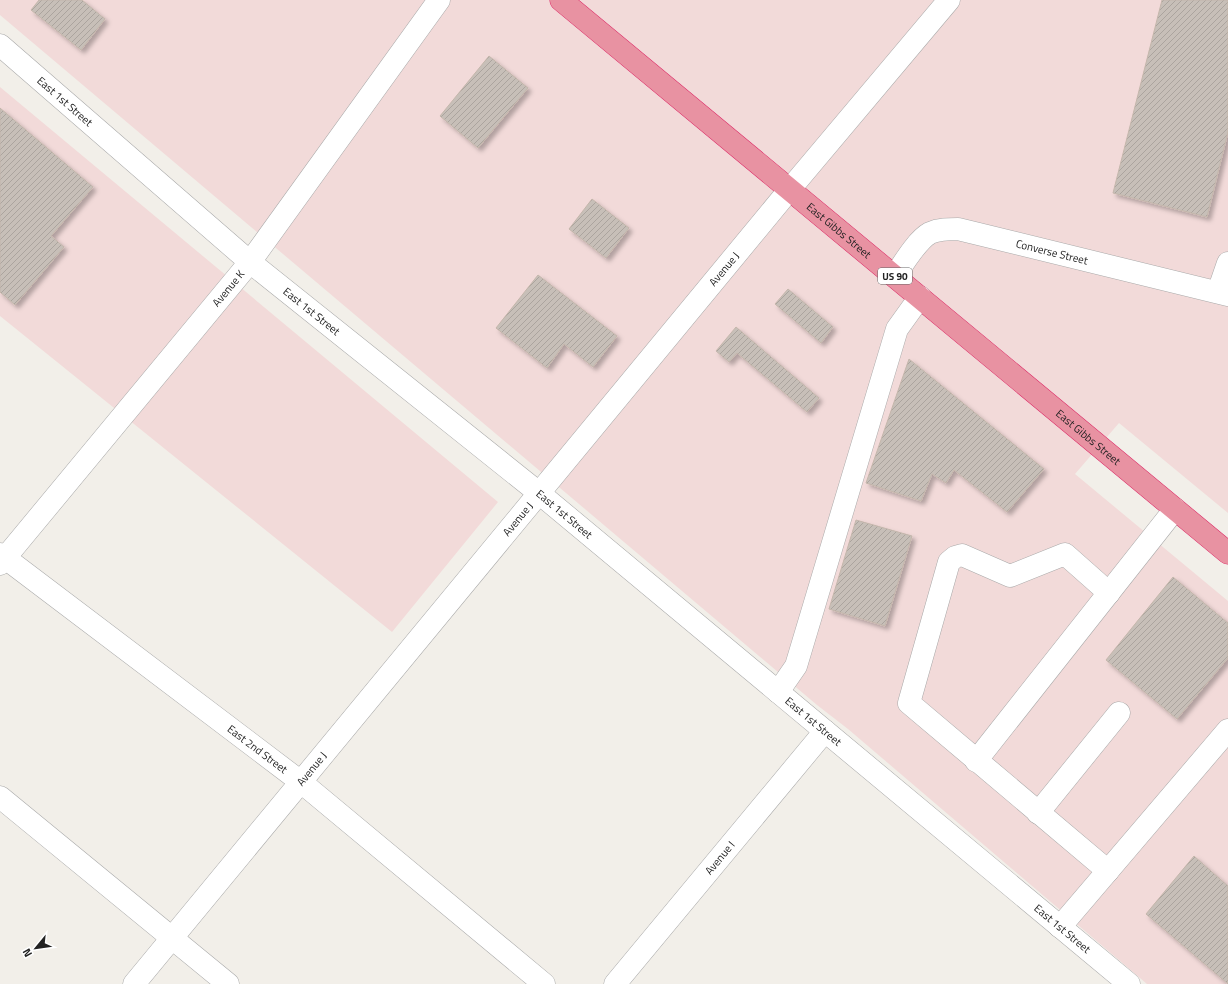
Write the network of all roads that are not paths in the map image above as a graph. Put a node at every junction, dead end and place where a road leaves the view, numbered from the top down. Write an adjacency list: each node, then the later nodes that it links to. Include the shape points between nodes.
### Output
1 (439, 0): 6 (street, Avenue K)
2 (561, 0): 5 (highway, East Gibbs Street / US 90)
3 (949, 0): 5 (street, Avenue J)
4 (0, 45): 6 (street, East 1st Street)
5 (790, 189): 8 (highway, East Gibbs Street / US 90); 11 (street, Avenue J)
6 (250, 262): 11 (street, East 1st Street); 14 (street, Avenue K)
7 (1228, 264): 9 (street)
8 (895, 276): 9 (street, Converse Street, via 916,245 930,233 958,229); 10 (highway, East Gibbs Street / US 90)
9 (1223, 293)
10 (920, 298): 12 (highway, East Gibbs Street / US 90); 16 (street, via 897,330 796,666)
11 (539, 493): 16 (street, East 1st Street); 21 (street, Avenue J)
12 (1176, 509): 13 (highway, East Gibbs Street / US 90); 15 (street)
13 (1228, 553)
14 (2, 559): 21 (street, East 2nd Street)
15 (1109, 593): 20 (street); 20 (street, via 1065,554 1010,576 962,555 949,562 909,703)
16 (778, 692): 19 (street, East 1st Street)
17 (1119, 713): 23 (street)
18 (1228, 730): 24 (street)
19 (825, 731): 25 (street, East 1st Street); 30 (street, Avenue I)
20 (976, 761): 23 (street)
21 (301, 782): 26 (street, Avenue J); 29 (street, East 2nd Street)
22 (0, 797): 26 (street)
23 (1038, 813): 24 (street)
24 (1108, 871): 25 (street)
25 (1060, 928): 31 (street, East 1st Street)
26 (172, 938): 27 (street, Avenue J); 28 (street)
27 (134, 984)
28 (228, 984)
29 (544, 984)
30 (615, 984)
31 (1128, 984)

